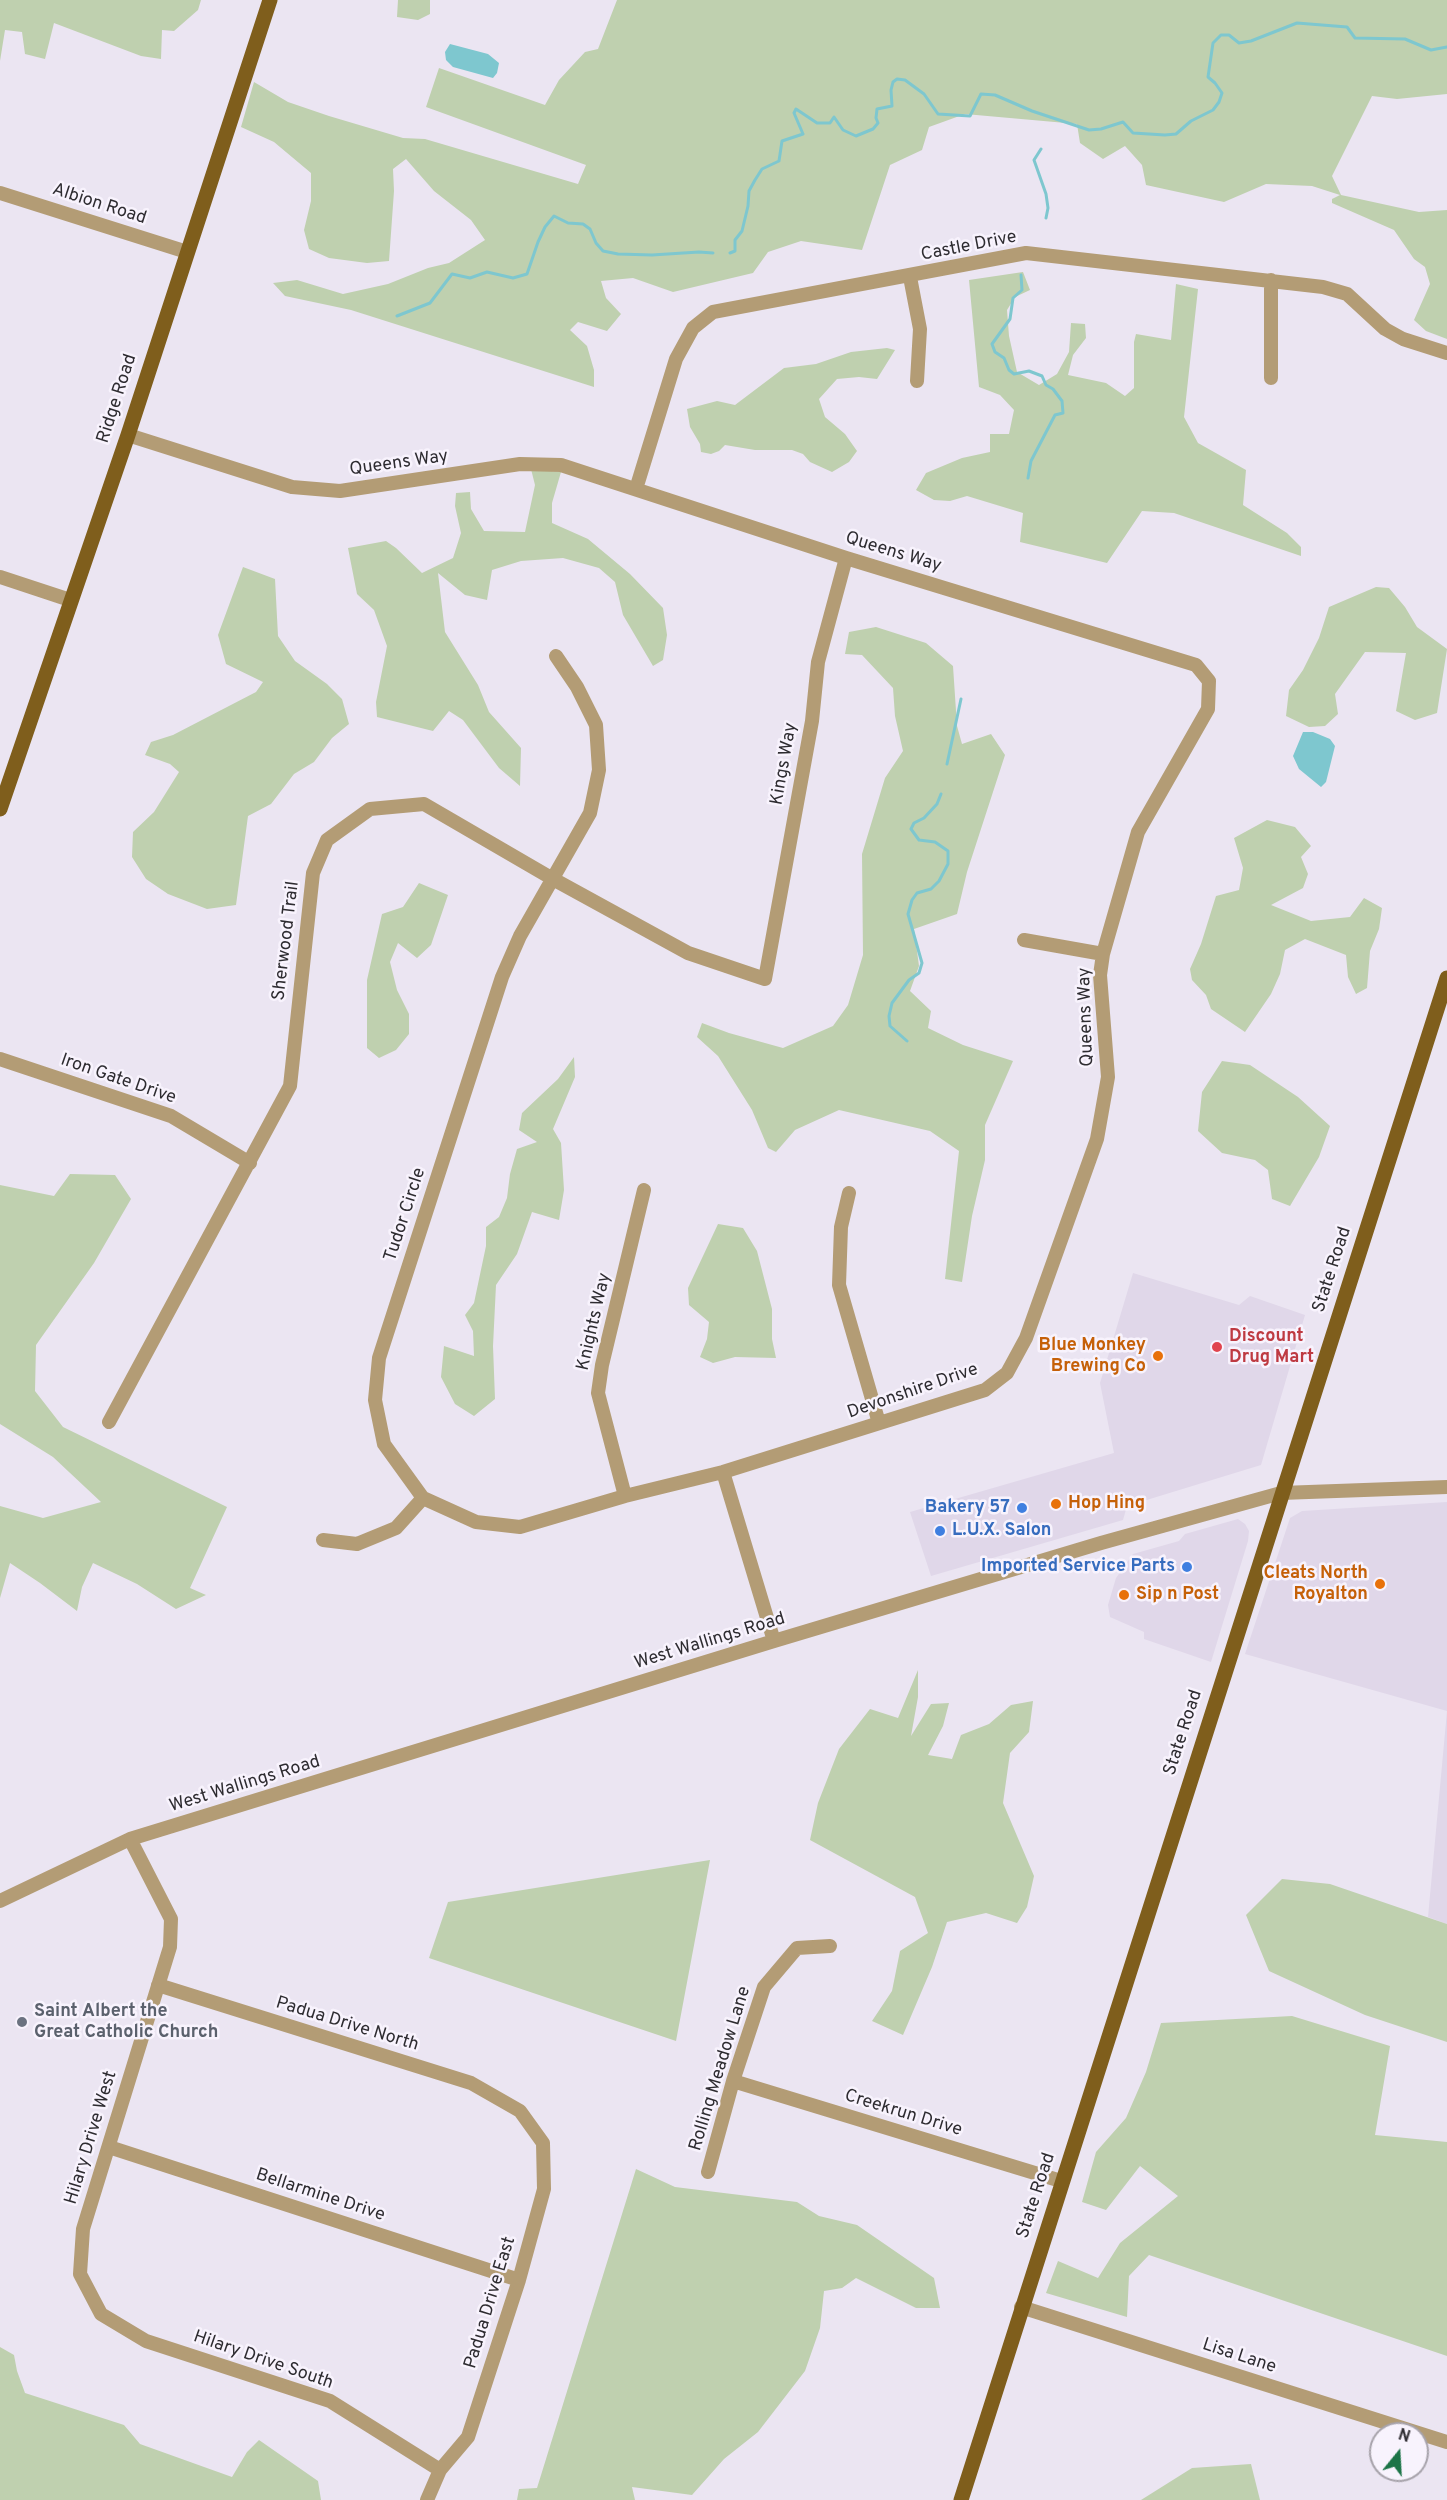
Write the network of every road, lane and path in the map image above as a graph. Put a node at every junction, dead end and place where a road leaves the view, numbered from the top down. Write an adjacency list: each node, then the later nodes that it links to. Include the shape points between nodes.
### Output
1 (270, 0): 3 (main road, Ridge Road)
2 (0, 193): 3 (street, Albion Road)
3 (187, 252): 9 (main road, Ridge Road)
4 (910, 277): 5 (street, Castle Drive, via 1026,253); 8 (street, via 920,329); 10 (street, Castle Drive, via 713,312 693,328 676,359)
5 (1271, 280): 6 (street, Castle Drive, via 1323,286 1347,294 1385,329); 7 (street)
6 (1447, 353)
7 (1271, 378)
8 (917, 381)
9 (128, 435): 10 (street, Queens Way, via 292,487 340,491 520,464 561,465); 13 (main road, Ridge Road)
10 (636, 489): 11 (street, Queens Way)
11 (846, 558): 18 (street, Queens Way, via 1196,665 1209,681 1208,709 1137,832); 20 (street, Kings Way, via 818,662 812,721)
12 (0, 577): 13 (street)
13 (70, 600): 15 (main road, Ridge Road)
14 (556, 656): 16 (street, Tudor Circle, via 596,725 599,770 590,813)
15 (0, 809)
16 (554, 879): 20 (street, Sherwood Trail, via 688,952); 23 (street, Sherwood Trail, via 424,804 370,809 327,840 313,873 290,1086); 32 (street, Tudor Circle, via 520,936 502,977 379,1358 375,1400 384,1444)
17 (1024, 940): 18 (street)
18 (1103, 954): 22 (street, Queens Way, via 1100,975 1108,1077)
19 (1447, 978): 30 (main road, State Road)
20 (765, 979)
21 (0, 1059): 23 (street, Iron Gate Drive, via 171,1116)
22 (1104, 1100): 27 (street, Devonshire Drive, via 1081,1189 1026,1338 1007,1373 985,1390)
23 (250, 1163): 26 (street, Sherwood Trail)
24 (644, 1190): 31 (street, Knights Way, via 598,1393)
25 (849, 1193): 27 (street, via 841,1227 839,1285)
26 (109, 1422)
27 (879, 1424): 28 (street, Devonshire Drive)
28 (723, 1472): 31 (street, Tudor Circle); 34 (street)
29 (1447, 1487): 30 (street, West Wallings Road)
30 (1281, 1493): 34 (street, West Wallings Road); 43 (main road, State Road)
31 (625, 1496): 32 (street, Tudor Circle, via 520,1527 476,1522)
32 (423, 1498): 33 (street, via 396,1528 357,1544)
33 (323, 1540)
34 (774, 1641): 35 (street, West Wallings Road)
35 (130, 1839): 36 (street, West Wallings Road); 38 (street, Hilary Drive West, via 171,1919 170,1947)
36 (0, 1901)
37 (830, 1946): 39 (street, Rolling Meadow Lane, via 797,1948 764,1987)
38 (158, 1985): 40 (street, Padua Drive North, via 471,2082); 41 (street, Hilary Drive West)
39 (733, 2081): 42 (street, Rolling Meadow Lane); 43 (street, Creekrun Drive)
40 (520, 2111): 44 (street, Padua Drive East, via 543,2143 544,2189)
41 (109, 2147): 44 (street, Bellarmine Drive); 46 (street, Hilary Drive West, via 82,2229 80,2274)
42 (708, 2172)
43 (1061, 2181): 45 (main road, State Road)
44 (519, 2280): 48 (street, Padua Drive East, via 468,2437)
45 (1021, 2307): 47 (street, Lisa Lane); 50 (main road, State Road)
46 (101, 2314): 48 (street, Hilary Drive South, via 146,2341 330,2401)
47 (1447, 2442)
48 (441, 2470): 49 (street, Padua Drive East)
49 (427, 2500)
50 (961, 2500)

